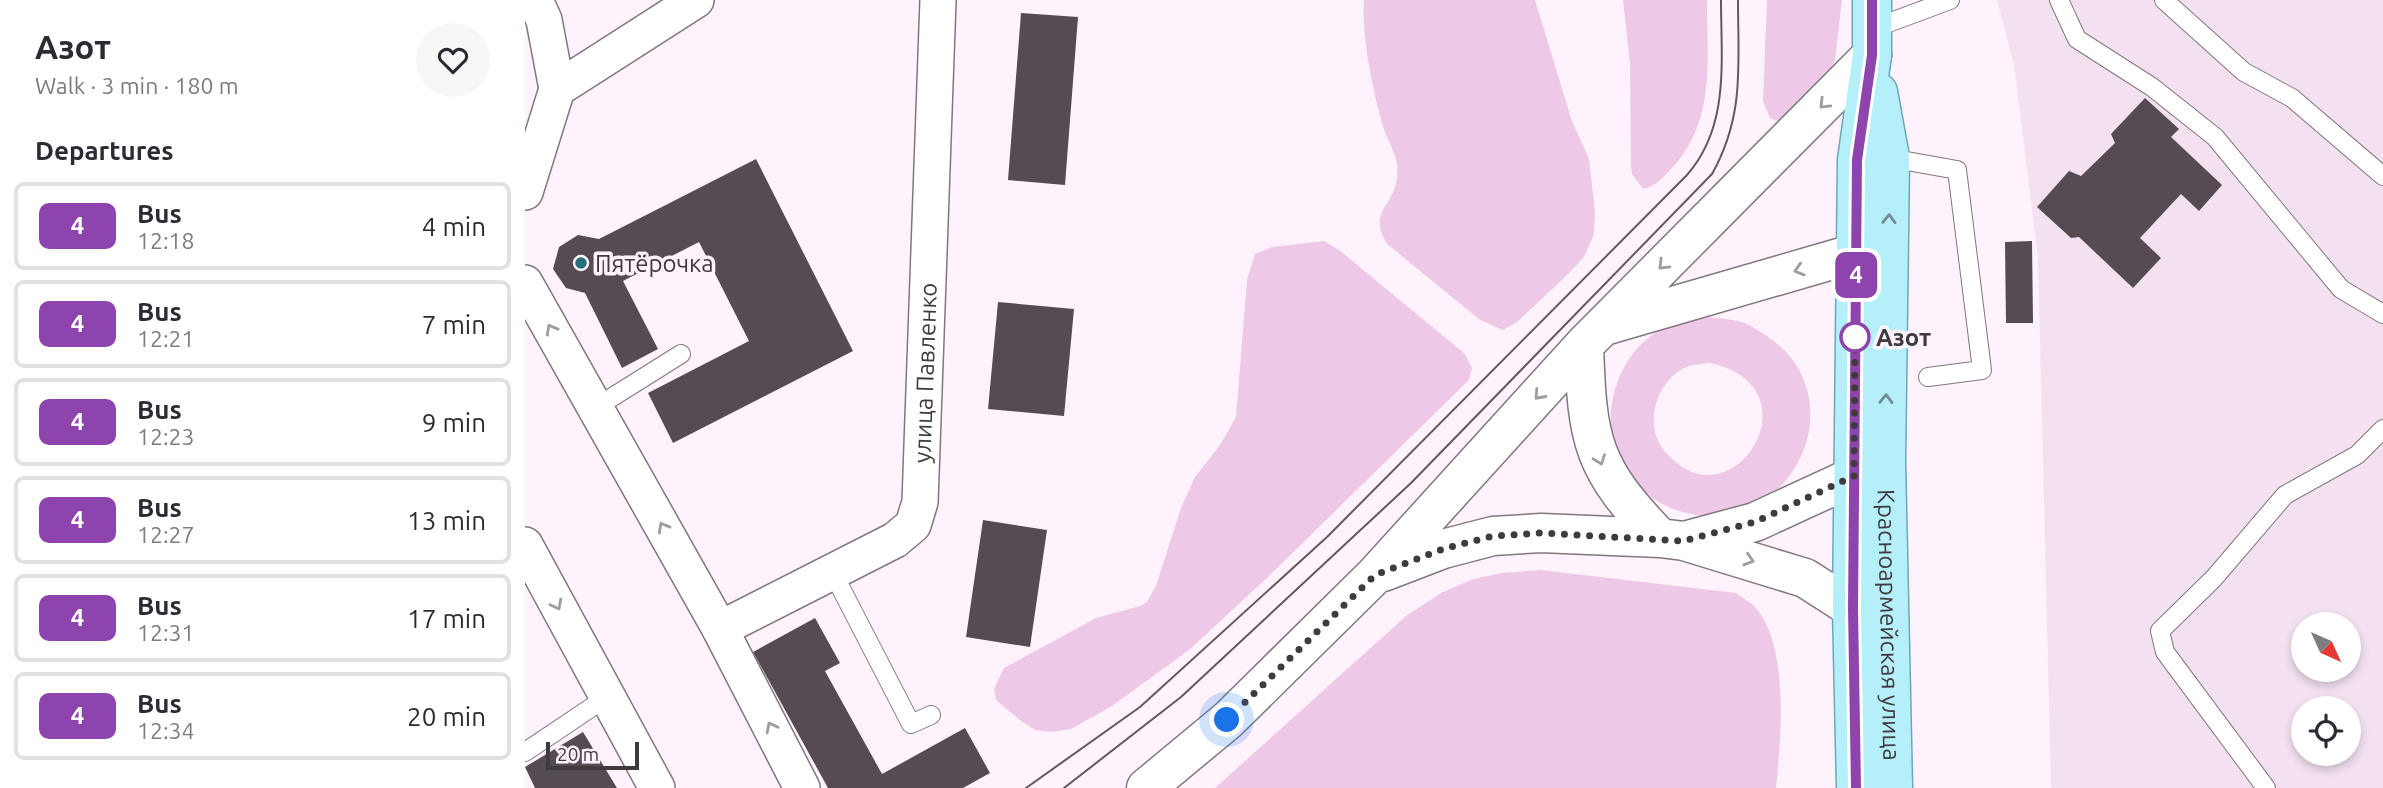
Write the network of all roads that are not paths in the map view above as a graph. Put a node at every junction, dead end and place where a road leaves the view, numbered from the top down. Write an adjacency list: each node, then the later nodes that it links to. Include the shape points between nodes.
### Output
1 (535, 0): 8 (street, via 544,20)
2 (696, 0): 8 (street)
3 (938, 0): 23 (street, улица Павленко, via 920,502 912,525 895,540)
4 (1950, 0): 7 (lane)
5 (2059, 0): 14 (lane, via 2077,39 2152,87 2215,137 2341,289)
6 (2164, 0): 10 (lane, via 2244,72 2293,98)
7 (1872, 28): 9 (main road); 12 (main road, via 1857,160); 15 (street, one-way to 15)
8 (557, 89): 11 (street)
9 (1889, 158): 12 (main road, one-way to 9); 17 (lane, via 1957,170 1982,370)
10 (2383, 176)
11 (525, 192)
12 (1872, 257): 15 (street, one-way to 15); 20 (main road)
13 (525, 282): 18 (street, one-way to 13)
14 (2383, 314)
15 (1593, 336): 21 (street, one-way to 21, via 1590,430 1603,470 1625,501); 24 (street, one-way to 24)
16 (681, 354): 18 (lane)
17 (1928, 377)
18 (596, 408): 26 (street, one-way to 18)
19 (2383, 429): 35 (lane, via 2357,455 2285,495 2214,578 2160,631 2165,652)
20 (1870, 469): 21 (street, via 1755,522); 25 (main road, Красноармейская улица); 34 (main road, Красноармейская улица)
21 (1672, 540): 24 (street, via 1541,533 1493,536); 25 (street, one-way to 25, via 1805,578)
22 (525, 545): 27 (street, one-way to 27)
23 (832, 571): 26 (street, улица Павленко); 28 (lane, via 911,724)
24 (1375, 575): 32 (street, via 1227,720)
25 (1853, 608): 33 (main road, Красноармейская улица)
26 (720, 629): 31 (street, one-way to 26)
27 (607, 697): 29 (lane); 30 (street)
28 (931, 715)
29 (525, 752)
30 (657, 788)
31 (802, 788)
32 (1146, 788)
33 (1856, 788)
34 (1893, 788)
35 (2266, 788)

